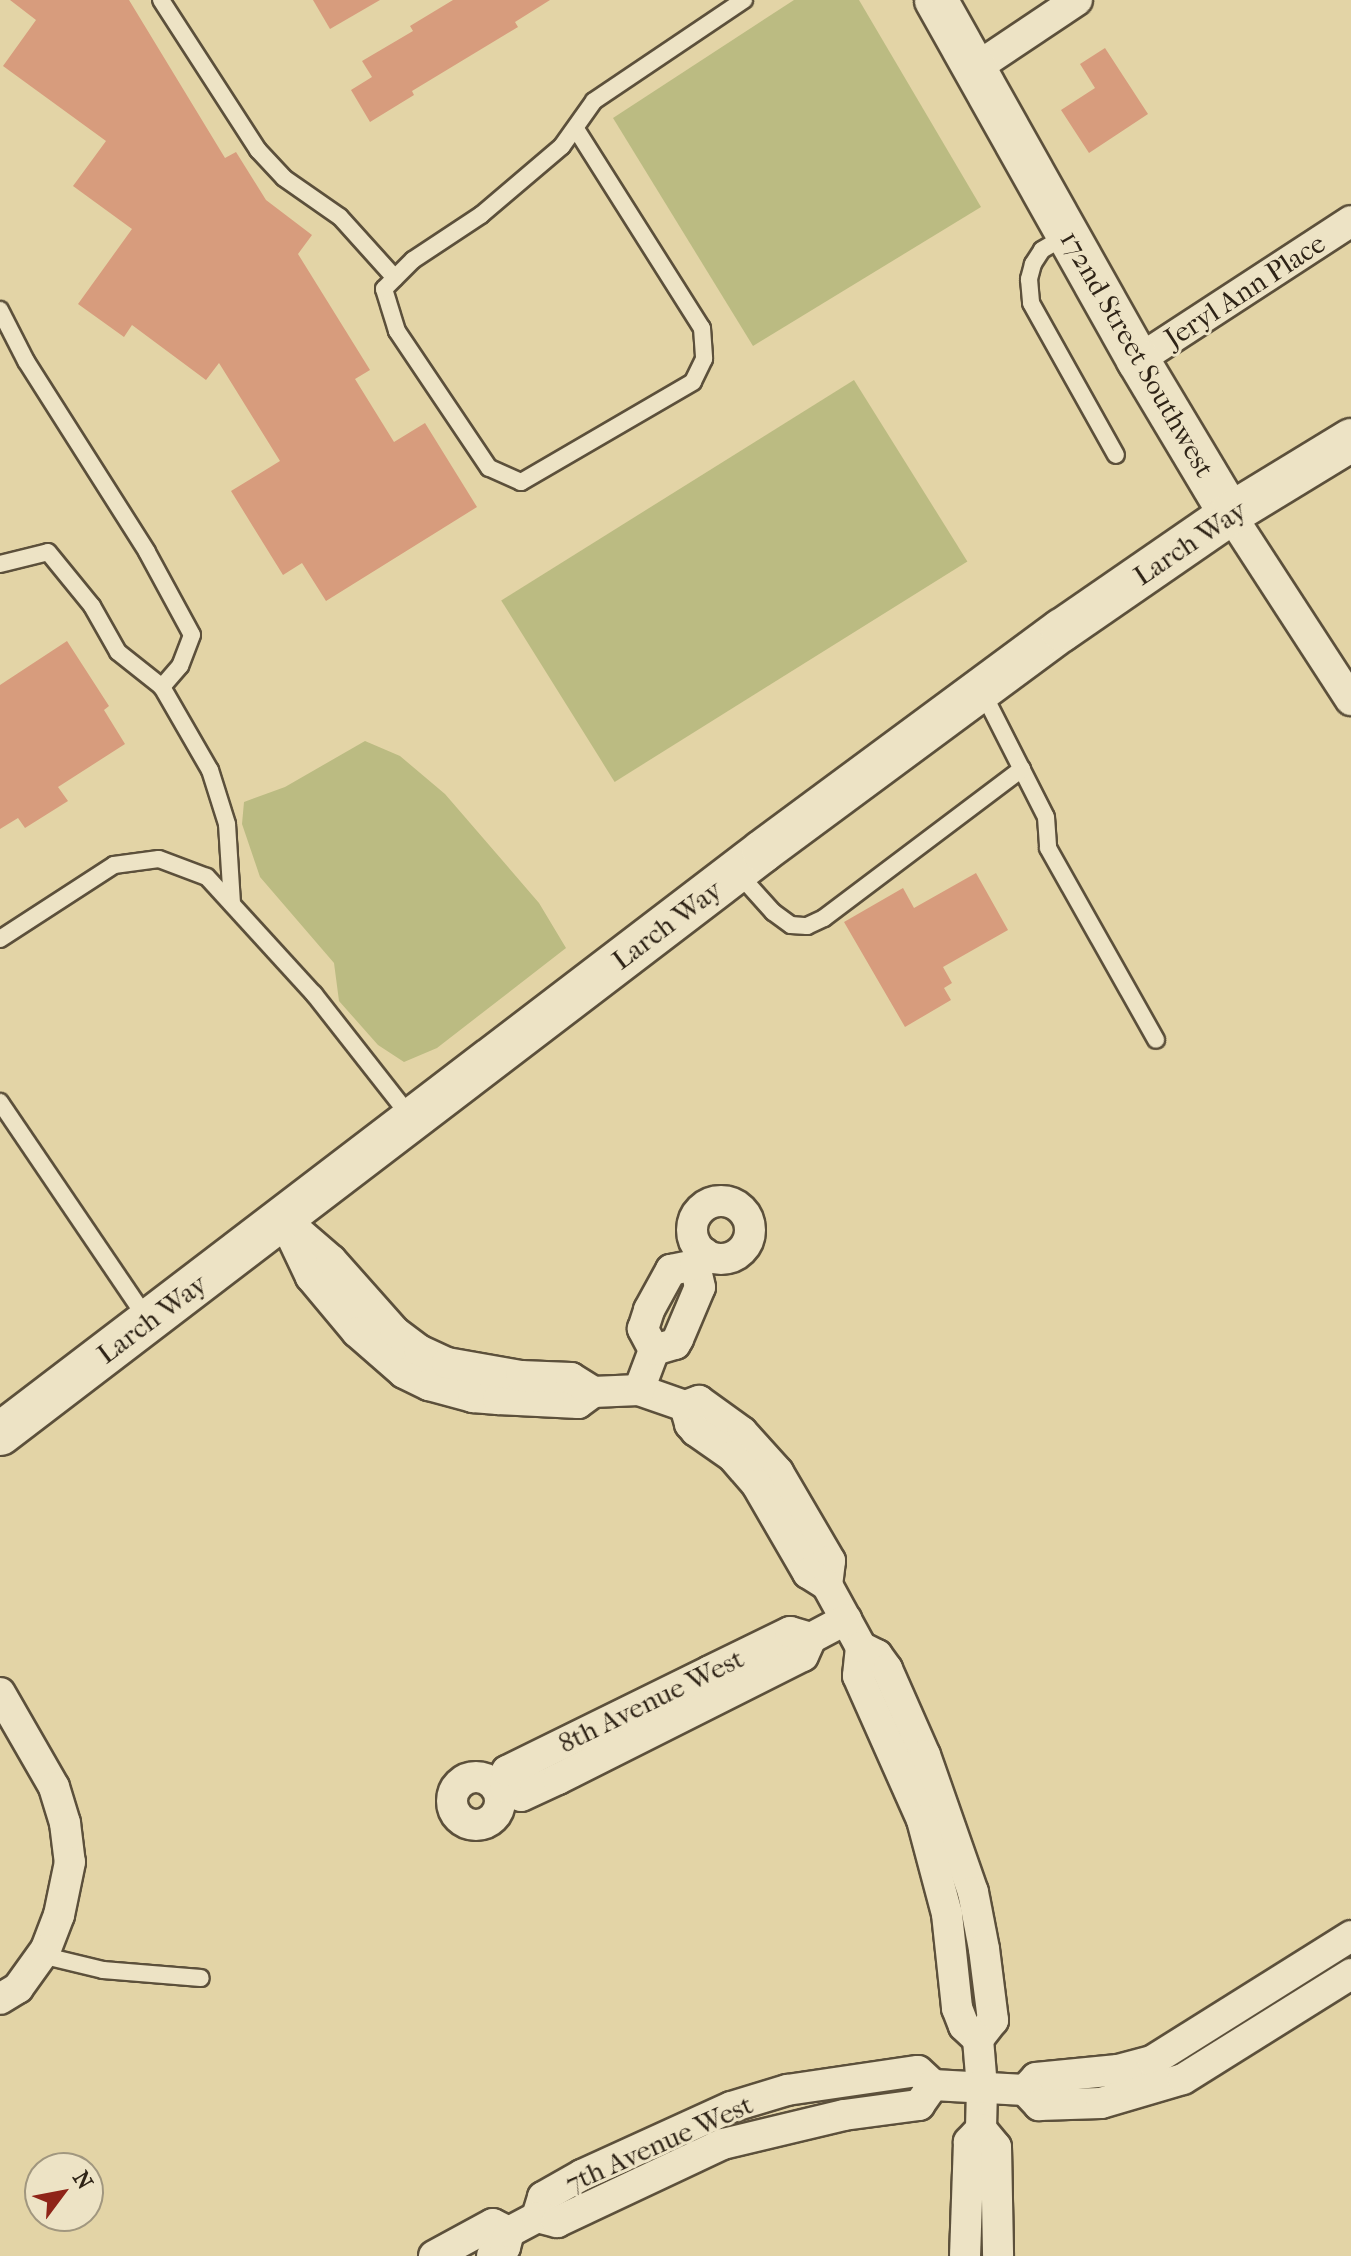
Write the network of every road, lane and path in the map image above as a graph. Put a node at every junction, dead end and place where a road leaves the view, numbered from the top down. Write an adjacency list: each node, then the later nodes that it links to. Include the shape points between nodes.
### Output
1 (161, 0): 9 (lane, via 258,150 284,178 340,217)
2 (744, 0): 6 (lane, via 594,101)
3 (936, 0): 5 (main road, 172nd Street Southwest)
4 (1077, 0): 5 (street)
5 (974, 69): 8 (main road, 172nd Street Southwest)
6 (576, 129): 9 (lane, via 481,215); 9 (lane, via 702,328 704,359 693,382 521,482 489,468 397,331 384,289)
7 (1351, 221): 11 (street, Jeryl Ann Place)
8 (1068, 235): 11 (main road, 172nd Street Southwest); 13 (lane, via 1042,250 1033,264 1031,303)
9 (395, 278)
10 (0, 310): 16 (lane, via 192,635 180,666)
11 (1138, 360): 14 (main road, 172nd Street Southwest)
12 (1351, 440): 14 (main road, Larch Way)
13 (1116, 455)
14 (1230, 514): 17 (main road, Larch Way); 18 (street, 172nd Street Southwest)
15 (0, 564): 16 (lane, via 48,552 92,606 118,652)
16 (162, 687): 21 (lane, via 210,770 227,824)
17 (982, 690): 19 (lane); 20 (main road, Larch Way)
18 (1351, 700)
19 (1022, 769): 20 (lane, via 807,926 791,925 773,912); 23 (lane, via 1046,817 1048,848)
20 (737, 871): 25 (main road, Larch Way)
21 (232, 903): 22 (lane, via 207,877 159,859 114,865); 25 (lane, via 314,994)
22 (0, 939)
23 (1156, 1040)
24 (0, 1102): 28 (lane)
25 (413, 1120): 26 (main road, Larch Way)
26 (284, 1220): 28 (main road, Larch Way); 29 (street, via 419,1350 447,1363 521,1376 571,1378 593,1392)
27 (699, 1259): 29 (street, via 700,1287 678,1339 654,1350)
28 (148, 1322): 30 (main road, Larch Way)
29 (639, 1390): 31 (street, via 685,1406 690,1424 732,1456 757,1485 808,1573 827,1585)
30 (0, 1434)
31 (846, 1619): 33 (street, 8th Avenue West, via 811,1638 790,1632 507,1771); 39 (street, via 861,1647 858,1676 922,1820 947,1914 957,2008 964,2026 978,2039)
32 (0, 1693): 35 (street, via 54,1787 65,1823 70,1862 59,1915)
33 (501, 1789)
34 (1351, 1936): 40 (street, 7th Avenue West, via 1152,2061 1103,2073 1036,2078)
35 (41, 1955): 37 (lane, via 103,1970); 38 (street, via 18,1988)
36 (1351, 1974): 40 (street, 7th Avenue West, via 1183,2079 1101,2103 1039,2105)
37 (201, 1978)
38 (0, 1999)
39 (982, 2088): 40 (street, 7th Avenue West); 41 (street); 42 (street, 7th Avenue West, via 933,2085 919,2105 844,2115 723,2144 557,2222 537,2217)
40 (1025, 2090)
41 (981, 2129): 44 (street, via 969,2142); 45 (street, via 996,2147)
42 (500, 2244): 43 (street, 7th Avenue West, via 493,2224)
43 (434, 2256)
44 (965, 2256)
45 (998, 2256)

